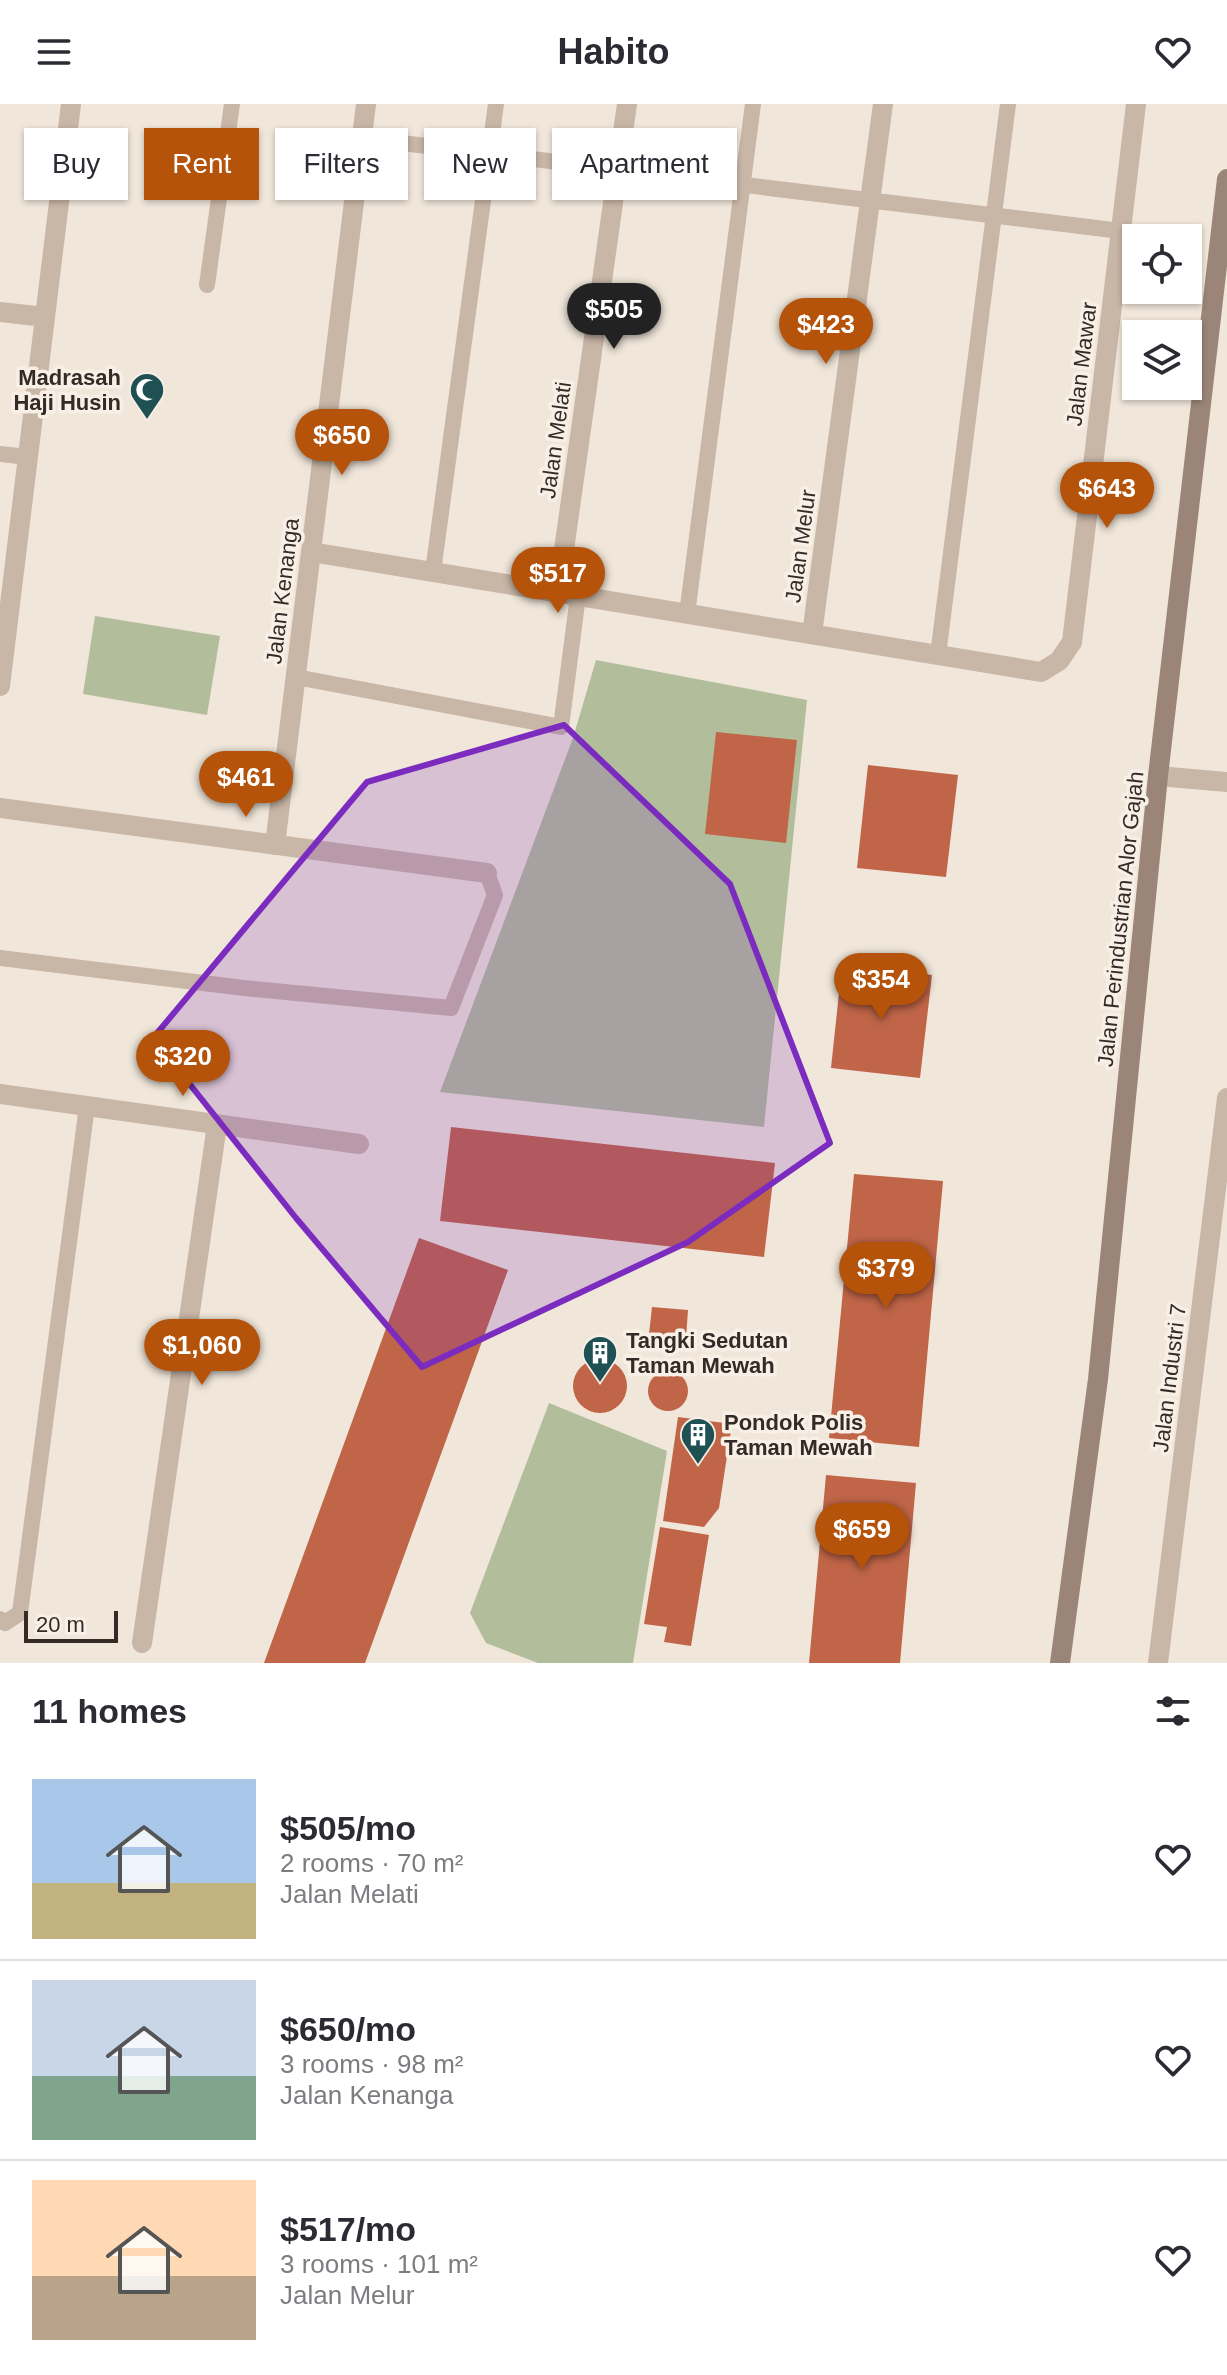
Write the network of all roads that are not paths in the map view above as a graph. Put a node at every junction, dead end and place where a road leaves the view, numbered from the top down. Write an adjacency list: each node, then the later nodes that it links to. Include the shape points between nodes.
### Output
1 (71, 104): 24 (street)
2 (232, 104): 22 (lane)
3 (366, 104): 10 (street, Jalan Kenanga)
4 (496, 104): 11 (lane)
5 (627, 104): 12 (street, Jalan Melati)
6 (753, 104): 15 (lane)
7 (883, 104): 19 (street, Jalan Melur)
8 (1008, 104): 20 (lane)
9 (1136, 104): 21 (street, Jalan Mawar)
10 (362, 128)
11 (493, 128)
12 (624, 128)
13 (1227, 179): 36 (street, Jalan Perindustrian Alor Gajah)
14 (737, 184): 15 (lane)
15 (742, 185): 19 (lane); 31 (lane)
16 (354, 200): 27 (street, Jalan Kenanga)
17 (484, 200): 28 (lane)
18 (614, 200): 29 (street, Jalan Melati)
19 (870, 200): 20 (lane); 32 (street, Jalan Melur)
20 (994, 216): 21 (lane); 33 (lane)
21 (1121, 231): 33 (street, Jalan Mawar, via 1072,642 1059,661 1041,672)
22 (207, 285)
23 (0, 312): 24 (street)
24 (45, 317): 26 (street)
25 (0, 454): 26 (lane)
26 (28, 457): 30 (street)
27 (311, 552): 28 (street, Jalan Melur); 34 (street, Jalan Kenanga)
28 (433, 572): 29 (street, Jalan Melur)
29 (568, 594): 31 (street, Jalan Melur); 34 (lane, via 561,727)
30 (5, 601): 35 (street)
31 (687, 614): 32 (street, Jalan Melur)
32 (812, 634): 33 (street, Jalan Mawar)
33 (938, 655)
34 (296, 677): 39 (street, Jalan Kenanga)
35 (0, 686)
36 (1158, 776): 37 (street); 51 (street, Jalan Perindustrian Alor Gajah, via 1098,1379)
37 (1227, 782)
38 (0, 808): 39 (street)
39 (275, 845): 40 (street)
40 (487, 873): 41 (lane, via 495,895 451,1008)
41 (0, 958)
42 (0, 1094): 44 (street)
43 (1227, 1098): 47 (street, Jalan Industri 7)
44 (87, 1106): 45 (street); 48 (lane, via 20,1613 5,1623)
45 (217, 1125): 46 (street); 49 (street)
46 (359, 1144)
47 (1219, 1233): 50 (street, Jalan Industri 7)
48 (0, 1619)
49 (142, 1643)
50 (1164, 1662)
51 (1060, 1663)

